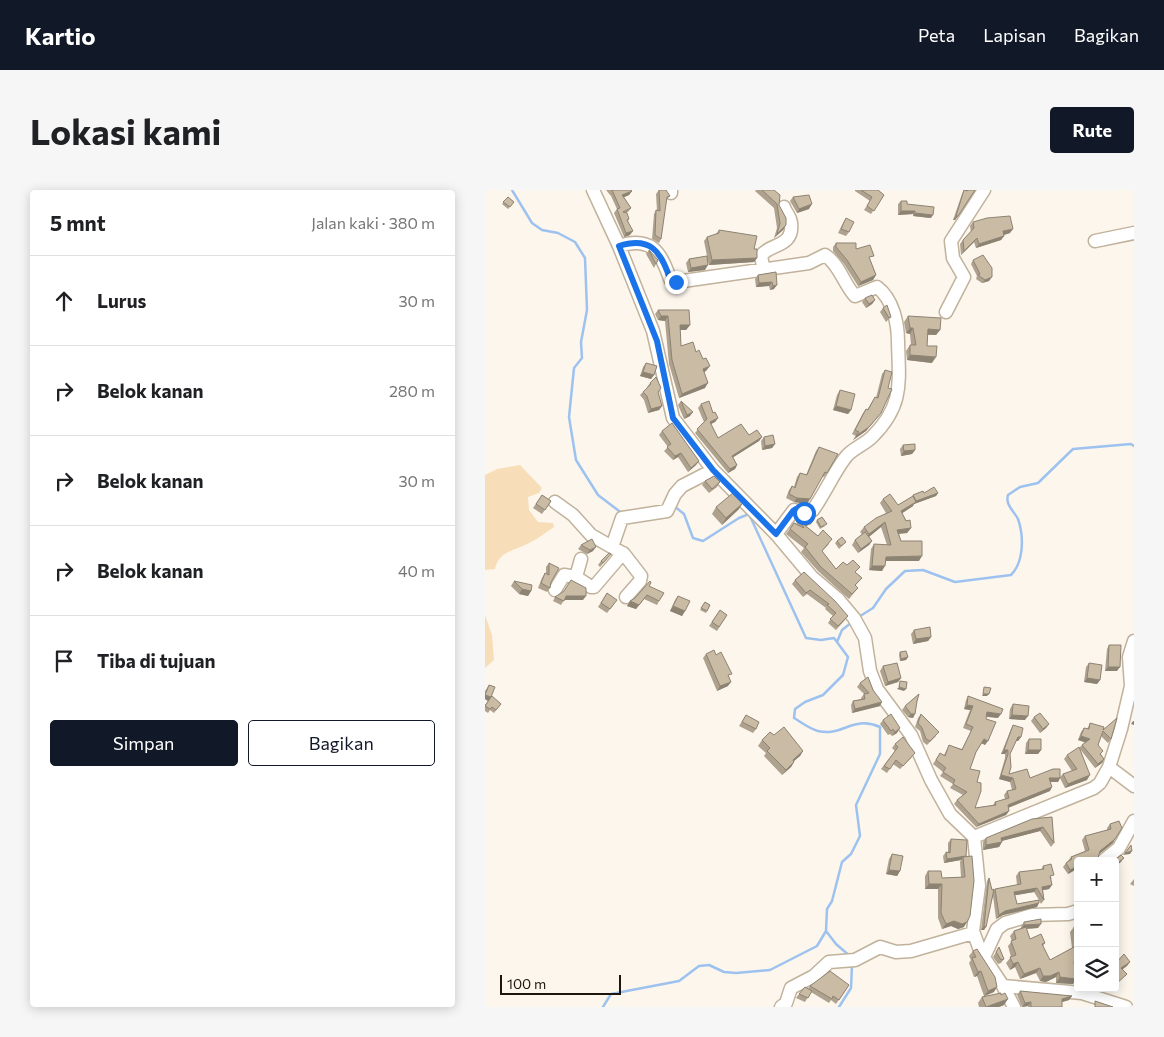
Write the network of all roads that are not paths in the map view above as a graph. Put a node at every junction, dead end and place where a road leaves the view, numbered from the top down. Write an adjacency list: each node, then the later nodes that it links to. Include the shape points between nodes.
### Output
1 (593, 190): 6 (street)
2 (984, 190): 8 (street, via 951,241 953,258 964,277)
3 (784, 207): 7 (street, via 791,224 789,236 783,244 761,256)
4 (1134, 233): 5 (street)
5 (1095, 242)
6 (619, 246): 7 (street, via 635,243 653,247 665,263 670,279 676,282); 9 (street, via 657,341 671,413)
7 (764, 271): 11 (street, via 811,263 825,255 855,296 879,288 898,322 901,368 897,399 883,424 844,458 813,510 807,514 794,510)
8 (946, 312)
9 (713, 470): 11 (street); 12 (street, via 682,486 669,509 622,518)
10 (555, 502): 12 (street, via 573,514 591,535)
11 (776, 534): 21 (street, via 812,577 858,623 866,644 869,671 877,689 911,735 951,814)
12 (617, 550): 14 (street, via 594,586); 16 (street, via 642,577)
13 (581, 560): 14 (street)
14 (576, 578): 15 (street, via 563,576)
15 (555, 590)
16 (626, 597)
17 (1134, 641): 18 (street, via 1129,657 1131,686)
18 (1109, 767): 19 (street); 21 (street, via 1097,786)
19 (1134, 786)
20 (1134, 821): 22 (street, via 1119,848)
21 (975, 837): 24 (street, via 979,886)
22 (1108, 857)
23 (1074, 912): 25 (street, via 1032,915 1005,923 997,930)
24 (973, 933): 25 (street); 27 (street, via 920,949 896,952 880,947 855,960 829,962 815,976 791,988 786,1003)
25 (984, 957): 26 (street)
26 (1003, 986): 28 (street); 29 (street, via 1082,993)
27 (781, 1007)
28 (1015, 1007)
29 (1126, 1007)

